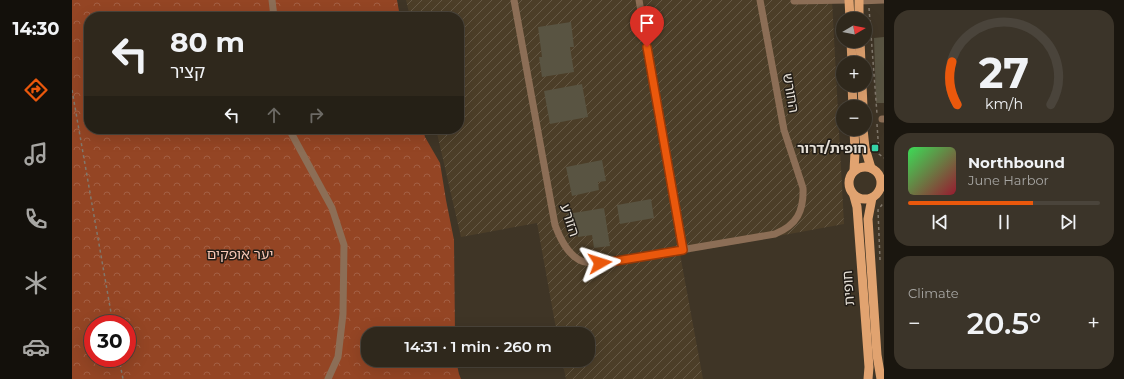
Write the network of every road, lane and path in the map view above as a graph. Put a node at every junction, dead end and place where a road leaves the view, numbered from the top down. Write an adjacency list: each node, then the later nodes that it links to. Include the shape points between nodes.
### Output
1 (272, 0): 10 (street)
2 (514, 0): 26 (street, הזורע, via 555,225 565,246 581,261 590,263)
3 (639, 0): 26 (street)
4 (760, 0): 22 (street, החורש, via 784,130)
5 (849, 0): 8 (street); 11 (main road)
6 (859, 0): 9 (street); 12 (main road)
7 (884, 0): 9 (street)
8 (794, 1)
9 (869, 1): 14 (path)
10 (273, 12)
11 (850, 12)
12 (859, 12)
13 (72, 90): 28 (path)
14 (880, 119): 18 (path, via 879,154)
15 (292, 134): 31 (street, via 332,208 344,245 343,314 338,357)
16 (854, 136): 20 (main road)
17 (864, 136): 19 (main road)
18 (884, 158)
19 (871, 168): 20 (main road, via 862,167); 21 (main road, via 880,177)
20 (854, 171): 23 (main road, via 848,186)
21 (883, 185): 24 (main road)
22 (802, 188): 26 (street, הזורע, via 799,216 782,231)
23 (854, 196): 24 (main road, via 863,200); 32 (main road, חופית, via 857,207)
24 (872, 198): 33 (main road, חופית, via 868,219 877,355)
25 (884, 202): 27 (path, via 878,210)
26 (683, 250)
27 (880, 264)
28 (111, 315)
29 (121, 367): 30 (path)
30 (123, 379)
31 (328, 379)
32 (868, 379)
33 (881, 379)

